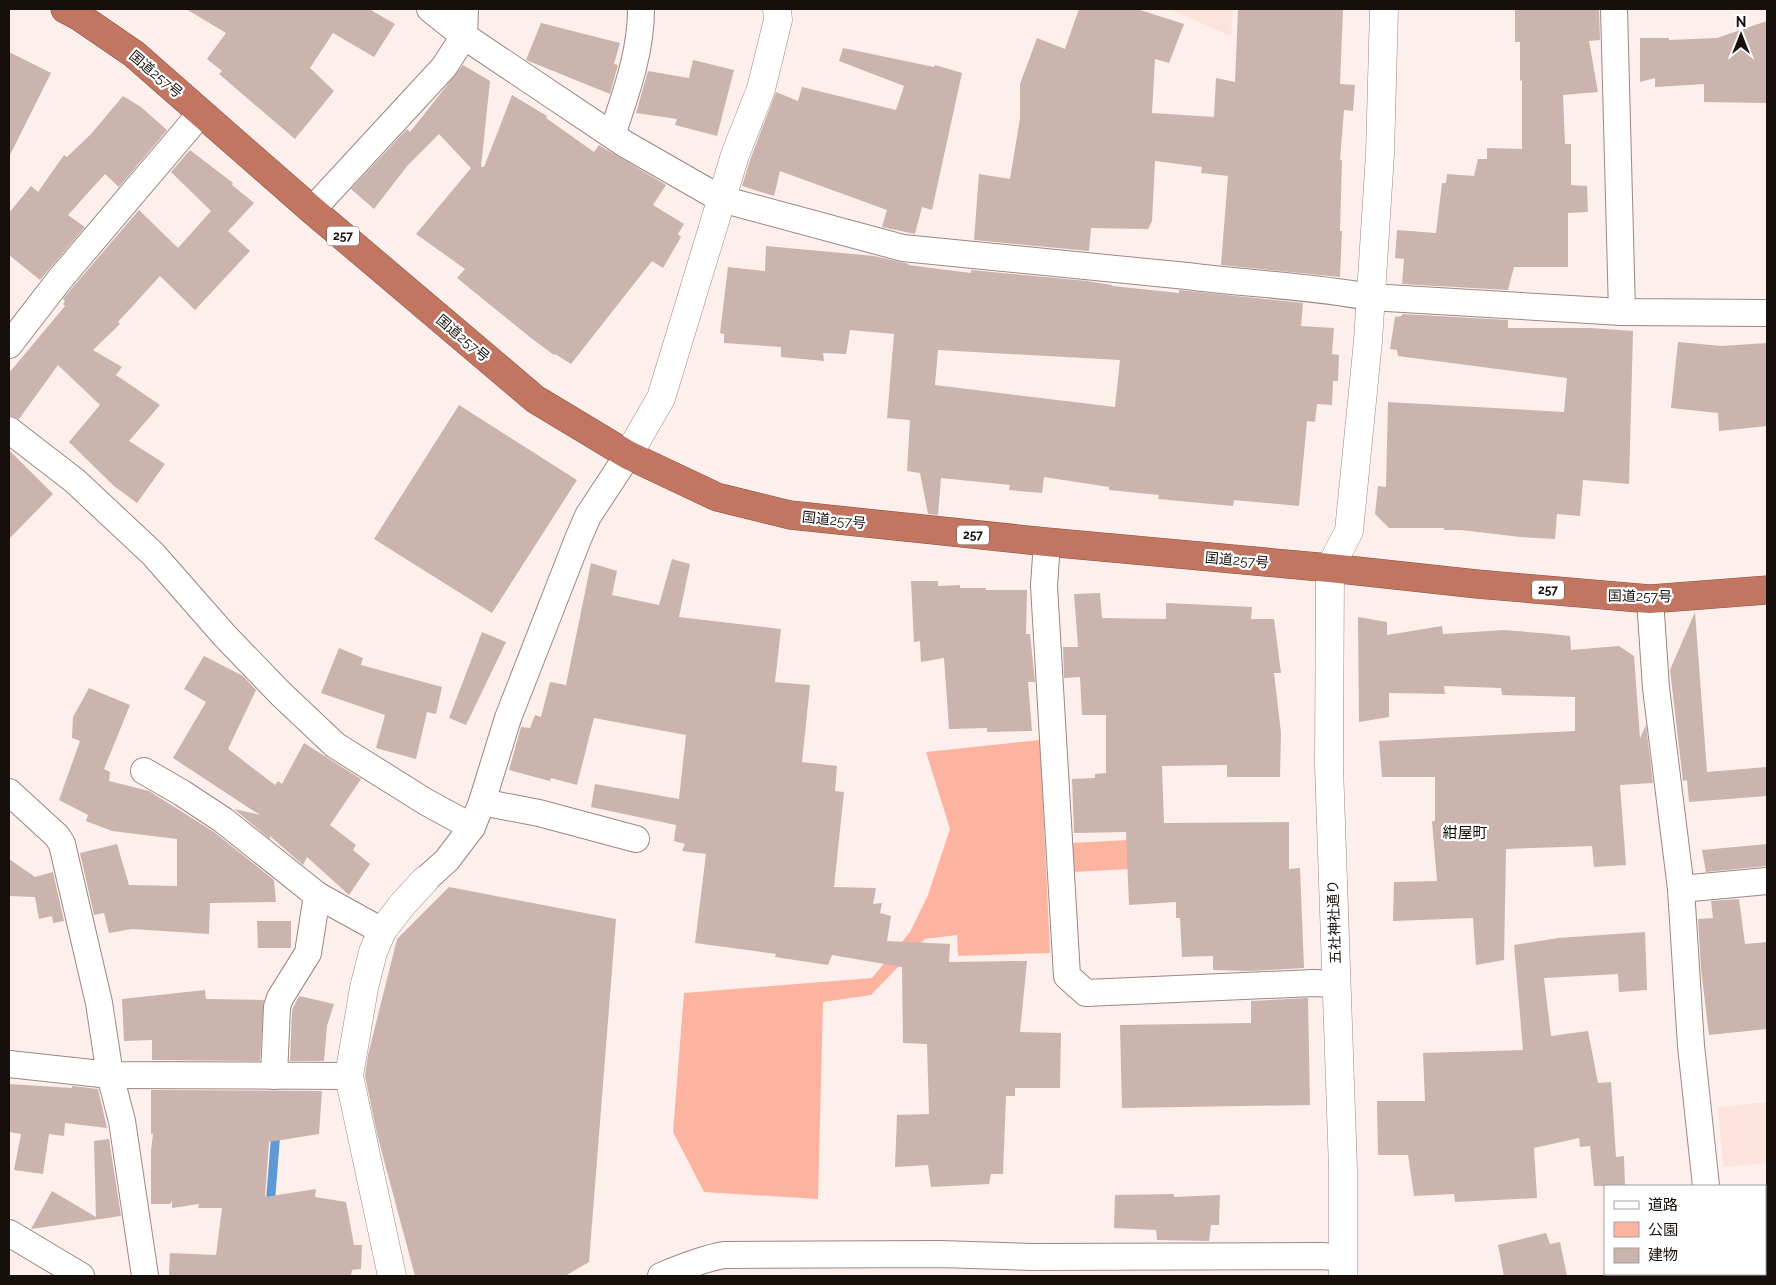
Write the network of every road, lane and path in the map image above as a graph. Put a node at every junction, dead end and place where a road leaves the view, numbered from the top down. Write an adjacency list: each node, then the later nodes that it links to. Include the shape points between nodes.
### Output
1 (430, 9): 8 (street)
2 (466, 9): 8 (street)
3 (641, 9): 10 (street, via 632,76)
4 (777, 9): 11 (street, via 778,20 761,89)
5 (1384, 9): 13 (street, via 1380,154)
6 (1614, 9): 14 (street)
7 (76, 11): 9 (highway, 国道257号 / 257, via 134,54)
8 (464, 36): 10 (street); 12 (street, via 444,67)
9 (201, 112): 12 (highway, 国道257号 / 257); 16 (street, via 60,279)
10 (612, 135): 11 (street)
11 (721, 199): 13 (street, via 903,248 1339,291); 18 (street, via 660,398)
12 (312, 210): 18 (highway, 国道257号 / 257, via 535,400)
13 (1370, 297): 14 (street); 20 (street, via 1349,531)
14 (1622, 312): 15 (street)
15 (1767, 314)
16 (9, 345)
17 (9, 430): 26 (street, via 75,481 153,554 225,636 335,745)
18 (628, 455): 19 (highway, 国道257号 / 257, via 717,497 790,515); 25 (street, via 588,516 578,539 508,718)
19 (1046, 542): 20 (highway, 国道257号 / 257); 33 (street, via 1044,586 1067,976 1086,993)
20 (1330, 568): 22 (highway, 国道257号 / 257); 33 (street, 五社神社通り, via 1329,766)
21 (1767, 590): 22 (highway, 国道257号 / 257)
22 (1650, 599): 30 (street, via 1656,688)
23 (144, 771): 31 (street, via 223,820)
24 (9, 792): 35 (street, via 62,844 99,1003)
25 (482, 802): 26 (street); 27 (street, via 539,813)
26 (472, 827): 28 (street, via 447,860)
27 (636, 839)
28 (425, 880): 32 (street)
29 (1767, 881): 30 (street)
30 (1681, 889): 38 (street, via 1691,1046)
31 (317, 895): 32 (street); 36 (street, via 308,953 277,1007)
32 (382, 931): 37 (street, via 368,968)
33 (1336, 984): 40 (street, 五社神社通り)
34 (9, 1064): 35 (street)
35 (110, 1074): 36 (street); 42 (street, via 122,1121)
36 (274, 1076): 37 (street)
37 (349, 1076): 43 (street)
38 (1706, 1185)
39 (9, 1233): 41 (street)
40 (1343, 1267): 44 (street, via 1322,1256 724,1255)
41 (81, 1276)
42 (145, 1276)
43 (392, 1276)
44 (661, 1276)

